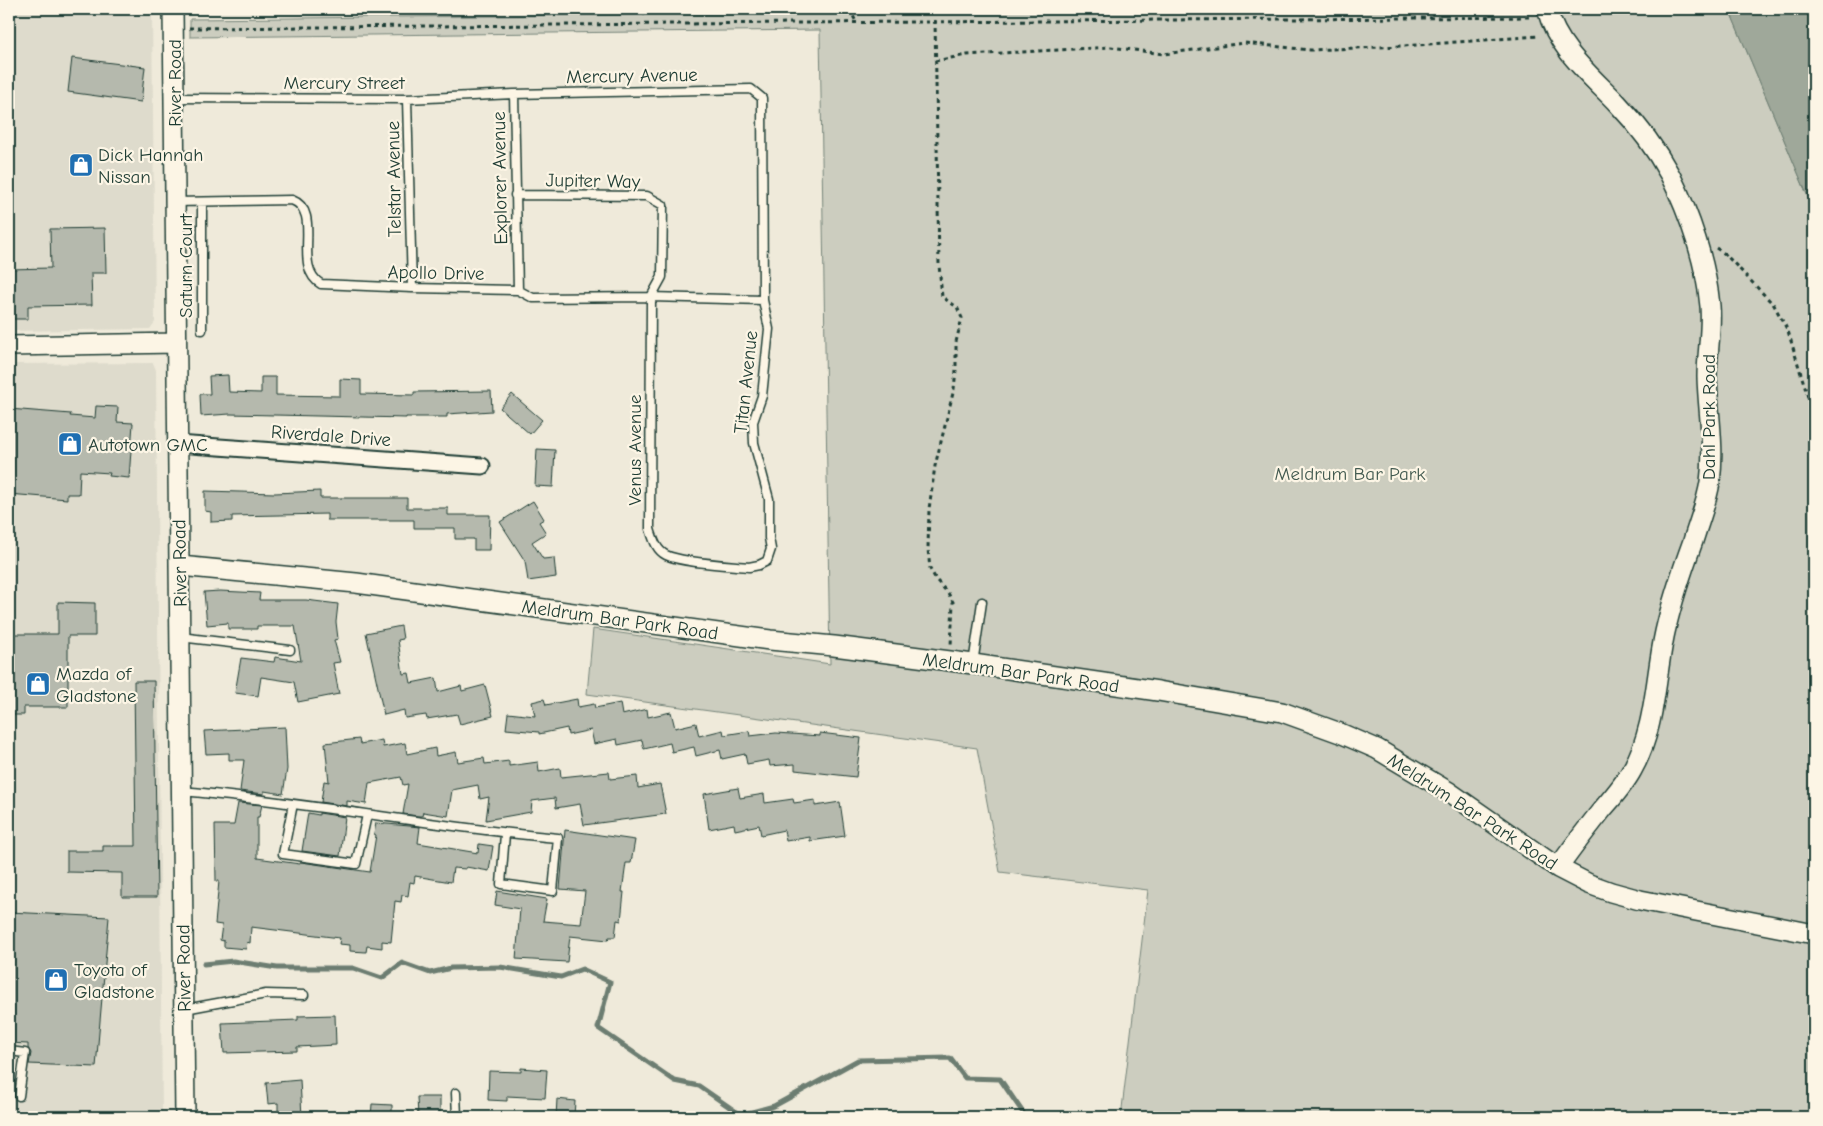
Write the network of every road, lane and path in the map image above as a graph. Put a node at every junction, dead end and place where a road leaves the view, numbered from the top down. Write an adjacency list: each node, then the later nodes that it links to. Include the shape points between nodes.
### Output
1 (173, 9): 6 (street, River Road)
2 (850, 9): 5 (path)
3 (1548, 10): 4 (path, via 1532,17 1477,18); 7 (street, Dahl Park Road)
4 (934, 20): 5 (path); 8 (path)
5 (856, 22): 6 (path)
6 (174, 28): 11 (street, River Road)
7 (1557, 35): 8 (path, via 1310,50 1244,43 1164,54 1111,47 967,55); 16 (street, Dahl Park Road, via 1653,148 1670,176)
8 (935, 61): 32 (path, via 942,297 957,307 962,318 956,342 954,389 935,466 928,533 930,569 953,602)
9 (751, 89): 10 (lane, Mercury Avenue); 20 (lane, Titan Avenue, via 762,98)
10 (514, 94): 12 (lane, Mercury Street); 13 (lane, Explorer Avenue)
11 (174, 98): 12 (lane, Mercury Street); 14 (street, River Road)
12 (407, 99): 17 (lane, Telstar Avenue)
13 (515, 195): 18 (lane, Explorer Avenue); 19 (lane, Jupiter Way, via 647,196 662,205 662,277)
14 (175, 202): 15 (lane, Apollo Drive); 22 (street, River Road)
15 (202, 202): 17 (lane, Apollo Drive, via 299,202 307,216 307,262 314,280 321,284); 21 (lane, Saturn Court)
16 (1695, 235): 24 (path, via 1725,254 1774,305 1788,331); 38 (street, Dahl Park Road, via 1710,308 1707,376 1712,457 1710,483 1665,632 1642,749 1622,785)
17 (412, 288): 18 (lane, Apollo Drive)
18 (518, 290): 19 (lane, Apollo Drive, via 533,298)
19 (651, 297): 20 (lane, Apollo Drive); 27 (lane, Venus Avenue, via 650,529 656,546 665,555)
20 (763, 300): 27 (lane, Titan Avenue, via 769,329 762,396 753,422 754,443 769,499 771,549 767,561 759,565)
21 (202, 330)
22 (176, 344): 23 (street); 25 (street, River Road)
23 (9, 346)
24 (1814, 418)
25 (177, 444): 26 (street, Riverdale Drive); 28 (street, River Road)
26 (482, 466)
27 (708, 563)
28 (180, 566): 30 (street, River Road); 32 (street, Meldrum Bar Park Road, via 356,583)
29 (982, 602): 33 (lane)
30 (180, 637): 31 (lane); 34 (street, River Road)
31 (290, 650)
32 (950, 662): 33 (street, Meldrum Bar Park Road)
33 (973, 664): 38 (street, Meldrum Bar Park Road, via 1242,704 1303,719 1377,749 1476,810)
34 (182, 791): 35 (lane); 41 (street, River Road)
35 (293, 804): 36 (lane); 36 (lane, via 283,854 356,864)
36 (367, 815): 37 (lane)
37 (505, 834): 37 (lane, via 558,838 553,891 501,884)
38 (1558, 868): 39 (street, Meldrum Bar Park Road, via 1589,884 1640,900)
39 (1814, 934)
40 (304, 995): 41 (lane, via 266,994)
41 (183, 1010): 45 (street, River Road)
42 (9, 1051): 44 (lane, via 25,1053)
43 (456, 1093): 46 (lane)
44 (20, 1096)
45 (185, 1117)
46 (456, 1117)

